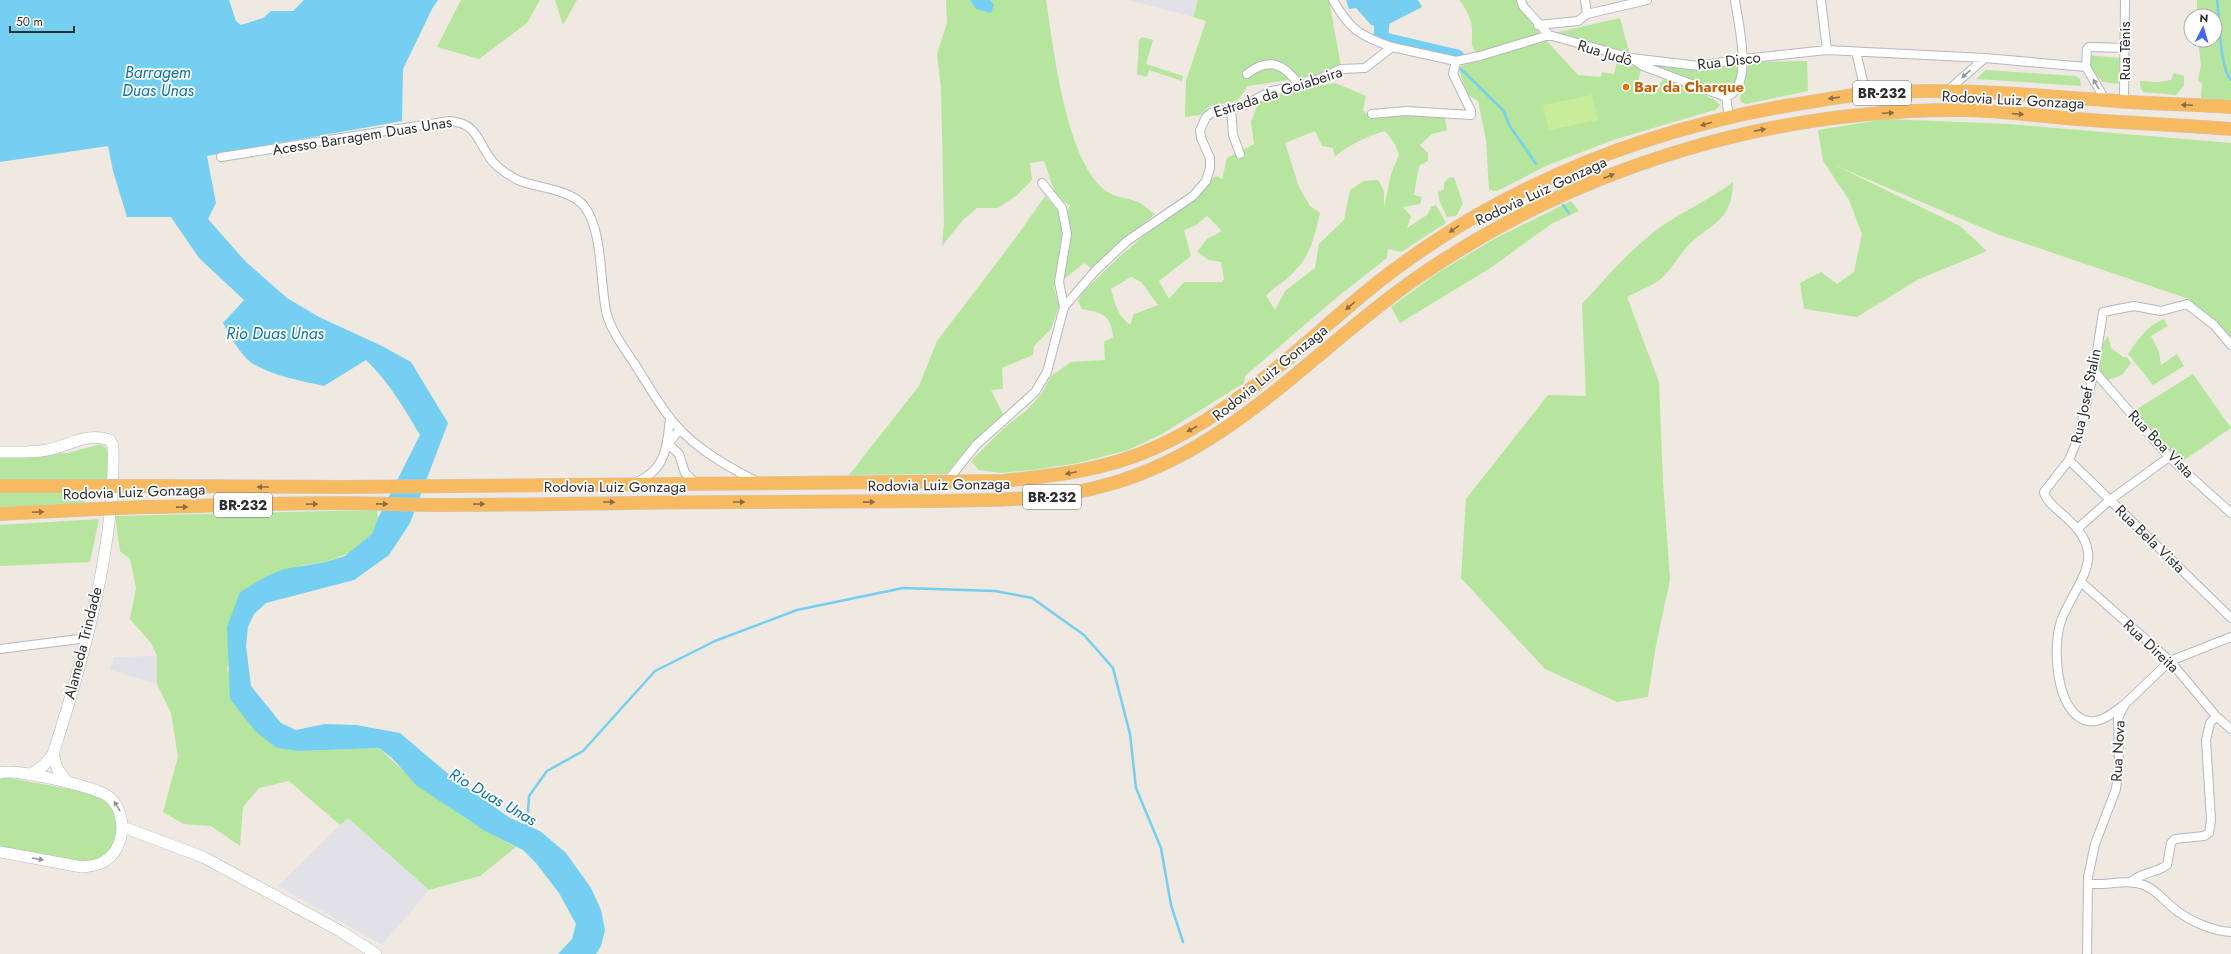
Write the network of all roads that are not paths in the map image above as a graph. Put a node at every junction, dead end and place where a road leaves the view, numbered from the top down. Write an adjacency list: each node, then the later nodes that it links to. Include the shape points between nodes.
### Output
1 (1333, 0): 11 (street, via 1342,16 1364,37)
2 (1521, 0): 9 (street, Rua Judô)
3 (1585, 0): 8 (street)
4 (1647, 0): 8 (street)
5 (1735, 0): 17 (street)
6 (1821, 0): 13 (street)
7 (2124, 0): 12 (street, Rua Tênis)
8 (1587, 14): 9 (street, via 1578,21)
9 (1538, 25): 10 (street, Rua Judô)
10 (1549, 35): 15 (street, Rua Judô); 18 (street)
11 (1392, 46): 18 (street); 21 (street, Estrada da Goiabeira, via 1365,68 1341,69 1308,84)
12 (2126, 48): 19 (street, via 2089,47 2086,51); 26 (street, Rua Tênis)
13 (1827, 50): 14 (street, Rua Disco); 17 (street, Rua Disco)
14 (1856, 52): 16 (street, Rua Disco); 23 (street)
15 (1631, 58): 17 (street, Rua Disco, via 1699,66); 24 (street, Rua Judô, via 1644,66)
16 (1985, 58): 19 (street, Rua Disco); 22 (street, one-way to 22)
17 (1742, 59): 24 (street, via 1740,82 1734,93)
18 (1456, 61): 29 (street, via 1454,74 1471,114 1406,111)
19 (2086, 67): 25 (street, one-way to 19)
20 (1247, 74): 21 (street, via 1262,64 1278,65)
21 (1299, 85): 28 (street, Estrada da Goiabeira, via 1271,91 1245,105)
22 (1947, 91): 23 (highway, Rodovia Luiz Gonzaga / BR-232); 25 (highway, Rodovia Luiz Gonzaga / BR-232, via 1995,92)
23 (1866, 94): 30 (highway, Rodovia Luiz Gonzaga / BR-232, one-way to 30)
24 (1726, 97): 30 (street)
25 (2106, 101): 26 (highway, Rodovia Luiz Gonzaga / BR-232)
26 (2124, 101): 27 (highway, Rodovia Luiz Gonzaga / BR-232, one-way to 26)
27 (2228, 107)
28 (1231, 109): 32 (street, via 1233,135); 35 (street, Estrada da Goiabeira, via 1211,113 1206,117 1200,130 1210,158 1210,168 1200,188 1193,196 1127,241 1095,271)
29 (1372, 114)
30 (1729, 117): 44 (highway, Rodovia Luiz Gonzaga / BR-232, one-way to 44, via 1632,144 1550,177 1456,228 1375,285 1221,412 1150,450 1096,468 1060,475 1002,481)
31 (2229, 129): 51 (highway, Rodovia Luiz Gonzaga / BR-232, one-way to 31, bridge, via 143,507 343,503 440,505 587,502 974,502 1062,496 1157,469 1207,442 1250,414 1356,324 1413,280 1459,250 1532,209 1654,158 1734,135 1863,115 1970,110)
32 (1240, 154)
33 (221, 157): 38 (street, Acesso Barragem Duas Unas, via 450,121 469,125 496,165 510,176 521,182 573,197 583,205 590,216 595,236 614,332)
34 (1042, 183): 35 (street, via 1062,208 1067,234 1059,282)
35 (1064, 307): 44 (street, Estrada da Goiabeira, via 1047,372 1041,384 976,445)
36 (2231, 345): 37 (street, Rua Josef Stalin, via 2214,325 2187,304 2161,311 2128,306 2106,310 2101,313)
37 (2094, 371): 42 (street, Rua Boa Vista); 43 (street, Rua Josef Stalin, via 2078,438)
38 (670, 418): 39 (street, Acesso Barragem Duas Unas); 40 (street)
39 (680, 429): 40 (street); 45 (street, Acesso Barragem Duas Unas, via 727,466)
40 (668, 444): 46 (street, via 679,454 685,473); 47 (street, via 661,464 649,476)
41 (0, 452): 56 (main road, Alameda Trindade, via 45,451 95,436 110,440 113,446 108,532)
42 (2169, 457): 49 (street); 50 (street, Rua Boa Vista)
43 (2069, 460): 49 (street, Rua Bela Vista); 52 (street, Rua Josef Stalin, via 2044,492 2045,496)
44 (948, 480): 45 (highway, Rodovia Luiz Gonzaga / BR-232)
45 (759, 482): 46 (highway, Rodovia Luiz Gonzaga / BR-232)
46 (696, 483): 47 (highway, Rodovia Luiz Gonzaga / BR-232)
47 (633, 484): 48 (highway, Rodovia Luiz Gonzaga / BR-232, one-way to 48, bridge, via 344,487)
48 (0, 486)
49 (2110, 500): 52 (street); 54 (street, Rua Bela Vista)
50 (2231, 513)
51 (0, 514)
52 (2078, 528): 53 (street, via 2089,552)
53 (2081, 582): 58 (street, Rua Direita); 59 (street, via 2068,602 2060,623 2058,664 2064,698 2076,717 2087,722 2104,718)
54 (2231, 618)
55 (2231, 636): 58 (street, Rua Nova)
56 (87, 638): 57 (street); 62 (main road, Alameda Trindade)
57 (0, 649)
58 (2170, 662): 59 (street, Rua Nova); 60 (street, Rua Direita)
59 (2125, 704): 68 (street, Rua Nova, via 2118,718 2116,789 2095,844)
60 (2216, 716): 61 (street, Rua Direita); 69 (street, via 2210,723 2206,740 2211,820 2209,833 2204,836 2175,839 2171,843 2167,865 2138,876)
61 (2231, 728)
62 (53, 754): 64 (main road, Alameda Trindade, via 44,765); 65 (main road, via 57,768)
63 (0, 773): 64 (main road)
64 (30, 775): 65 (main road)
65 (67, 782): 66 (main road, one-way to 65, via 121,814 108,795)
66 (122, 827): 67 (main road, one-way to 66, via 82,867 95,865 108,859 115,851); 71 (main road, via 204,857 340,931)
67 (0, 852)
68 (2088, 878): 69 (street, via 2098,884); 72 (street, Rua Nova)
69 (2132, 881): 70 (street, via 2151,889 2177,912 2194,921 2213,929)
70 (2231, 932)
71 (376, 954)
72 (2087, 954)

